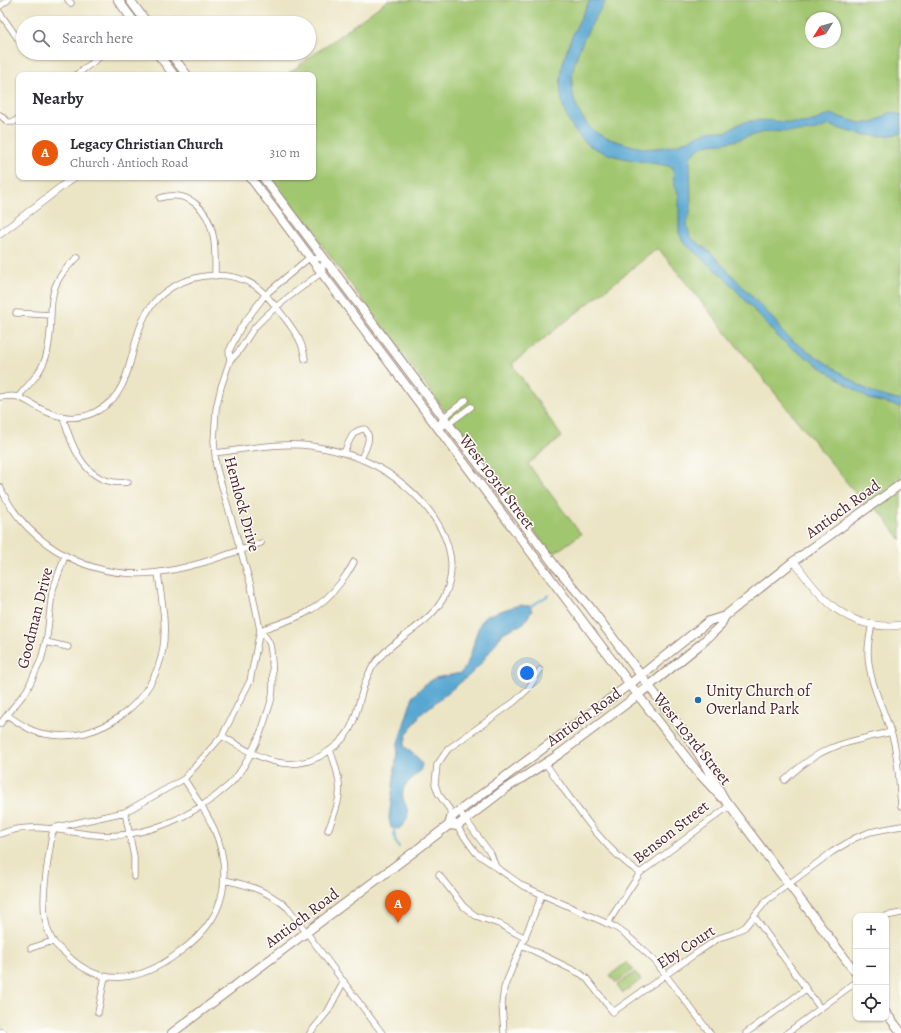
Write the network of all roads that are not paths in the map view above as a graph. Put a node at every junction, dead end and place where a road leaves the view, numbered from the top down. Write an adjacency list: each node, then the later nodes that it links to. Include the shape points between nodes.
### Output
1 (8, 0): 4 (street)
2 (118, 0): 6 (main road)
3 (130, 0): 7 (main road)
4 (0, 6)
5 (0, 13): 8 (street)
6 (130, 16)
7 (142, 16)
8 (16, 36)
9 (96, 60): 12 (street)
10 (162, 60): 13 (main road)
11 (175, 60): 14 (main road)
12 (80, 72)
13 (172, 72)
14 (184, 72)
15 (0, 115): 16 (street, via 8,122)
16 (16, 120)
17 (70, 180): 21 (street)
18 (252, 180): 23 (main road, West 103rd Street)
19 (265, 180): 24 (main road, West 103rd Street)
20 (160, 198): 26 (street, via 183,196 198,206 204,214 210,224 214,242)
21 (0, 234)
22 (78, 257): 30 (street, via 55,285)
23 (310, 257): 24 (street); 25 (main road, West 103rd Street); 27 (street, Hemlock Drive)
24 (324, 259): 25 (street); 38 (main road, West 103rd Street)
25 (322, 272): 28 (street, Hemlock Drive); 39 (main road, West 103rd Street)
26 (215, 276): 27 (street, via 242,280 255,286); 37 (street, via 182,282 158,297 138,330 126,380 117,396 90,415)
27 (265, 295): 28 (street); 32 (street, Hemlock Drive, via 248,316 234,340 229,351)
28 (276, 307): 31 (street, via 298,338); 32 (street, Hemlock Drive, via 255,327 238,355)
29 (16, 313): 30 (street)
30 (50, 315): 34 (street, via 44,364)
31 (305, 359)
32 (230, 360): 40 (street, Hemlock Drive, via 216,409)
33 (0, 397): 34 (street)
34 (18, 397): 37 (street)
35 (466, 400): 38 (street)
36 (471, 407): 38 (street)
37 (63, 417): 43 (street, via 74,449 88,468 105,479 120,483)
38 (446, 420): 39 (street); 59 (main road, West 103rd Street)
39 (438, 427): 60 (main road, West 103rd Street)
40 (215, 453): 41 (street, via 295,445); 47 (street, Hemlock Drive, via 220,481)
41 (344, 453): 42 (street); 42 (street, via 354,432 365,429 370,439)
42 (361, 459): 67 (street, via 398,481 433,517 445,535 452,559 452,569 444,597 430,616 380,657 365,681 351,728)
43 (128, 482)
44 (901, 484): 50 (main road, Antioch Road)
45 (0, 487): 48 (street, via 30,529 46,544)
46 (261, 543): 47 (street)
47 (240, 550): 51 (street); 55 (street, Hemlock Drive)
48 (65, 556): 51 (street, via 84,565 114,573); 56 (street, Goodman Drive, via 52,592)
49 (354, 562): 55 (street, via 332,594 321,604 295,619)
50 (794, 562): 52 (main road, Antioch Road); 53 (street, via 828,604 849,618)
51 (158, 573): 63 (street, via 164,622 163,650 153,680 134,705 103,727 63,736 34,731)
52 (725, 616): 59 (main road, Antioch Road, via 709,621); 61 (main road, Antioch Road, via 716,630)
53 (872, 624): 54 (street); 65 (street, via 869,663)
54 (901, 625)
55 (260, 630): 66 (street, Hemlock Drive, via 250,681); 68 (street, Hemlock Drive, via 270,643 273,696 261,733)
56 (46, 642): 57 (street); 63 (street, Goodman Drive, via 27,690)
57 (68, 647)
58 (540, 670): 80 (street, via 518,699 441,756 435,775 436,784)
59 (641, 675): 60 (main road, Antioch Road); 61 (main road, West 103rd Street)
60 (630, 684): 62 (main road, West 103rd Street); 77 (main road, Antioch Road)
61 (649, 687): 62 (main road, Antioch Road); 70 (main road, West 103rd Street, via 688,738)
62 (638, 695): 69 (main road, Antioch Road); 73 (main road, West 103rd Street)
63 (7, 715): 64 (street, Goodman Drive)
64 (0, 724)
65 (891, 732): 72 (street, via 843,743 822,751 802,763); 76 (street, via 899,772)
66 (222, 736): 68 (street); 71 (street, Hemlock Drive)
67 (330, 750): 68 (street, via 306,762 288,764 266,760); 83 (street, via 337,769 340,790 339,802)
68 (251, 753): 75 (street, Hemlock Drive, via 229,784)
69 (545, 763): 79 (main road, Antioch Road); 87 (street, via 618,857)
70 (707, 768): 73 (main road, via 704,774); 74 (main road, West 103rd Street)
71 (184, 779): 75 (street); 78 (street, Hemlock Drive)
72 (785, 780)
73 (706, 782): 74 (main road, West 103rd Street)
74 (727, 803): 87 (street, Benson Street); 91 (main road, West 103rd Street)
75 (201, 805): 85 (street, Hemlock Drive, via 168,822); 90 (street, via 218,836)
76 (901, 806)
77 (459, 811): 79 (street); 80 (main road, Antioch Road)
78 (125, 812): 82 (street, Hemlock Drive); 85 (street)
79 (465, 819): 80 (main road, Antioch Road); 86 (street, via 491,854)
80 (452, 820): 86 (street, via 476,853); 97 (main road, Antioch Road)
81 (901, 826): 91 (street, Eby Court, via 855,838)
82 (53, 828): 84 (street, Hemlock Drive, via 28,827); 85 (street, Hemlock Drive, via 96,835); 99 (street, via 44,897)
83 (328, 830)
84 (0, 834)
85 (129, 834): 89 (street, via 134,858)
86 (495, 865): 92 (street, via 509,877)
87 (640, 873): 96 (street, Benson Street)
88 (439, 875): 98 (street, via 464,908)
89 (134, 877)
90 (224, 880): 97 (street, via 258,888 272,896 288,908); 104 (street, via 218,910 202,934 191,944 150,972 134,976)
91 (789, 885): 95 (street, Eby Court, via 761,906); 102 (main road, West 103rd Street)
92 (542, 895): 96 (street); 98 (street)
93 (901, 913): 94 (street)
94 (889, 915)
95 (754, 916): 103 (street, Eby Court, via 745,927 707,946); 107 (street)
96 (607, 924): 103 (street, via 629,937)
97 (307, 932): 105 (street); 112 (main road, Antioch Road)
98 (525, 938): 100 (street)
99 (53, 941): 101 (street); 104 (street, via 78,964)
100 (522, 945): 103 (street, Eby Court, via 587,978 613,1012); 115 (street, via 504,988)
101 (31, 948)
102 (853, 969)
103 (667, 975): 116 (street)
104 (105, 976): 109 (street)
105 (344, 981): 113 (street, via 328,1011); 114 (street)
106 (853, 984): 108 (street)
107 (806, 989): 108 (street); 117 (street)
108 (820, 1008): 118 (street)
109 (98, 1013)
110 (889, 1017): 111 (main road)
111 (901, 1032)
112 (172, 1033)
113 (310, 1033)
114 (382, 1033)
115 (504, 1033)
116 (710, 1033)
117 (746, 1033)
118 (787, 1033)

